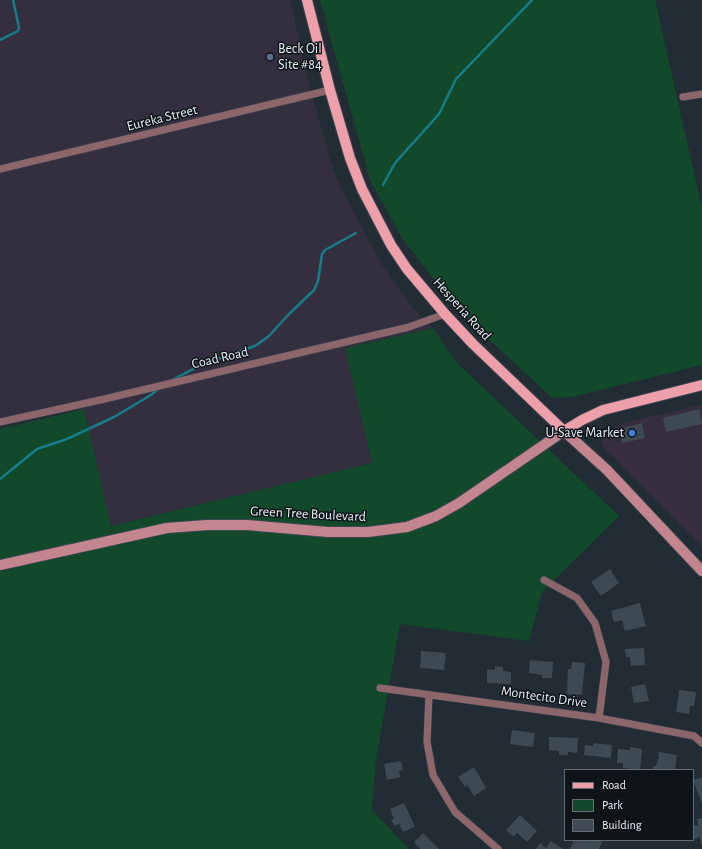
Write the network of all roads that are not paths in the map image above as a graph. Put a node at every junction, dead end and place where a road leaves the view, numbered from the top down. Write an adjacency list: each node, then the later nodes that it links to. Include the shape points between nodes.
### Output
1 (307, 0): 2 (main road, Hesperia Road)
2 (330, 90): 5 (street, Eureka Street); 6 (main road, Hesperia Road, via 350,158 391,245 407,269)
3 (702, 94): 4 (street)
4 (683, 97)
5 (0, 169)
6 (445, 314): 8 (street, Coad Road, via 401,329); 9 (main road, Hesperia Road)
7 (702, 385): 9 (main road, Green Tree Boulevard, via 603,410)
8 (0, 422)
9 (564, 431): 10 (main road, Green Tree Boulevard, via 460,503 407,527 368,532 328,532 247,525 167,528); 11 (main road, Hesperia Road, via 607,470)
10 (0, 565)
11 (702, 571)
12 (544, 580): 15 (street, via 577,598 595,623 606,662)
13 (380, 688): 14 (street, Montecito Drive)
14 (429, 695): 15 (street, Montecito Drive); 17 (street, via 426,742 433,775 455,812)
15 (599, 718): 16 (street, Montecito Drive, via 694,736)
16 (702, 742)
17 (498, 849)

